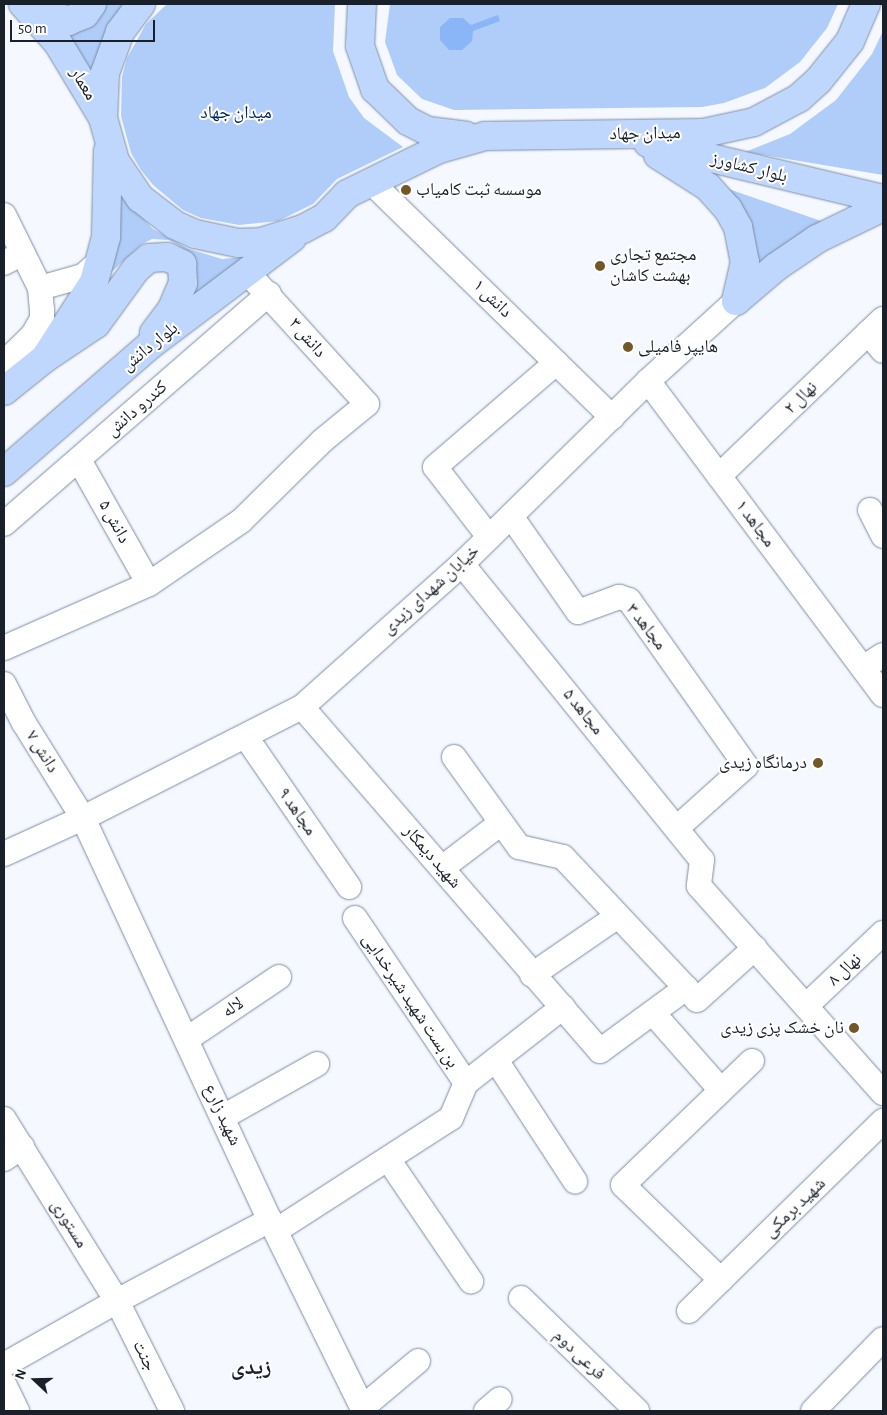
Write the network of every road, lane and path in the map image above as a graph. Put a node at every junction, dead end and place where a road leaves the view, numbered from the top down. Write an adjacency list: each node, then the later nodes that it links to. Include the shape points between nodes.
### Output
1 (24, 4): 2 (main road, via 68,21 85,14); 6 (main road, معمار, via 58,43)
2 (92, 4)
3 (141, 4): 6 (main road, میدان جهاد, via 120,32 111,52 102,96)
4 (362, 4): 8 (main road, via 360,46 364,66 375,89 390,107 428,131 451,136)
5 (866, 4): 7 (main road, میدان جهاد, via 850,41 836,62 799,98 777,111 746,124 704,133)
6 (105, 129): 13 (main road, میدان جهاد, via 119,167 140,198 182,228 216,240 238,243 260,242); 15 (main road, via 109,208)
7 (616, 134): 8 (main road, میدان جهاد); 10 (main road, بلوار کشاورز); 19 (main road, via 693,176 728,209 743,243 745,262)
8 (485, 136): 9 (main road, میدان جهاد, via 439,149)
9 (371, 182): 13 (main road, میدان جهاد, via 347,194 324,218); 23 (street, دانش ۱)
10 (883, 199)
11 (883, 207): 19 (main road, via 817,239 776,267)
12 (4, 215): 14 (street)
13 (303, 230): 16 (main road, بلوار دانش)
14 (13, 258): 17 (street)
15 (100, 262): 17 (street, via 83,276); 21 (main road, via 94,282)
16 (247, 272): 18 (street, دانش ۳); 24 (main road, بلوار دانش)
17 (40, 288): 22 (street, via 42,310 38,326)
18 (268, 294): 28 (street, کندرو دانش); 37 (street, دانش ۳, via 366,404 322,441 241,521)
19 (736, 301): 25 (street, خیابان شهدای زیدی)
20 (878, 334): 30 (street, نهال ۲)
21 (44, 358): 24 (main road, via 96,324 136,268 149,258 177,260 182,264 184,274 179,295 162,324); 26 (main road)
22 (4, 363)
23 (556, 363): 27 (street, دانش ۱); 35 (street, via 435,467)
24 (126, 366): 29 (main road, بلوار دانش)
25 (648, 381): 27 (street, خیابان شهدای زیدی); 30 (street, مجاهد ۱)
26 (4, 391)
27 (612, 417): 32 (street, خیابان شهدای زیدی)
28 (79, 460): 33 (street, کندرو دانش); 37 (street, دانش ۵)
29 (4, 472)
30 (719, 476): 40 (street, مجاهد ۱)
31 (870, 510): 34 (street)
32 (511, 516): 35 (street, خیابان شهدای زیدی); 49 (street, مجاهد ۳, via 578,612 619,597 628,600 746,766)
33 (4, 524)
34 (883, 536)
35 (489, 538): 36 (street, خیابان شهدای زیدی)
36 (462, 564): 43 (street, خیابان شهدای زیدی); 49 (street, مجاهد ۵)
37 (149, 584): 38 (street)
38 (4, 648)
39 (883, 655): 40 (street)
40 (863, 668): 42 (street, مجاهد ۱)
41 (4, 684): 44 (street, دانش ۷)
42 (883, 696)
43 (302, 707): 45 (street, خیابان شهدای زیدی); 51 (street, شهید دیمکار)
44 (14, 726): 47 (street, دانش ۷)
45 (246, 737): 47 (street, خیابان شهدای زیدی); 52 (street, مجاهد ۹)
46 (454, 758): 48 (street)
47 (83, 818): 50 (street, خیابان شهدای زیدی); 63 (street, شهید زارع)
48 (500, 823): 51 (street); 53 (street, via 519,847 563,857)
49 (677, 828): 56 (street, مجاهد ۵, via 702,860 699,886)
50 (4, 854)
51 (442, 868): 57 (street, شهید دیمکار)
52 (349, 887)
53 (618, 916): 57 (street); 59 (street)
54 (355, 918): 67 (street, بن بست شهید شیرخدایی)
55 (883, 934): 60 (street, نهال ۸)
56 (755, 948): 59 (street, via 697,1000); 60 (street)
57 (532, 975): 61 (street, شهید دیمکار)
58 (279, 977): 63 (street, لاله)
59 (686, 988): 62 (street)
60 (806, 1006): 69 (street)
61 (563, 1007): 62 (street, شهید دیمکار, via 600,1051); 64 (street)
62 (654, 1013): 68 (street)
63 (187, 1039): 70 (street, شهید زارع)
64 (496, 1060): 67 (street); 75 (street)
65 (752, 1061): 68 (street)
66 (317, 1064): 70 (street)
67 (466, 1083): 74 (street, via 451,1118)
68 (721, 1090): 77 (street, via 623,1185)
69 (883, 1092)
70 (223, 1117): 76 (street, شهید زارع)
71 (4, 1119): 73 (street, مستوری)
72 (879, 1136): 77 (street, شهید برمکی)
73 (13, 1153): 80 (street, مستوری)
74 (388, 1159): 76 (street); 78 (street)
75 (575, 1181)
76 (274, 1225): 80 (street); 86 (street, شهید زارع)
77 (721, 1280): 81 (street, شهید برمکی)
78 (471, 1281)
79 (521, 1298): 89 (street, فرعی دوم)
80 (117, 1301): 84 (street); 88 (street, جنت)
81 (689, 1311)
82 (883, 1338): 90 (street)
83 (418, 1361): 86 (street)
84 (4, 1365)
85 (4, 1384): 87 (street)
86 (363, 1410)
87 (17, 1411)
88 (172, 1411)
89 (637, 1411)
90 (813, 1411)

